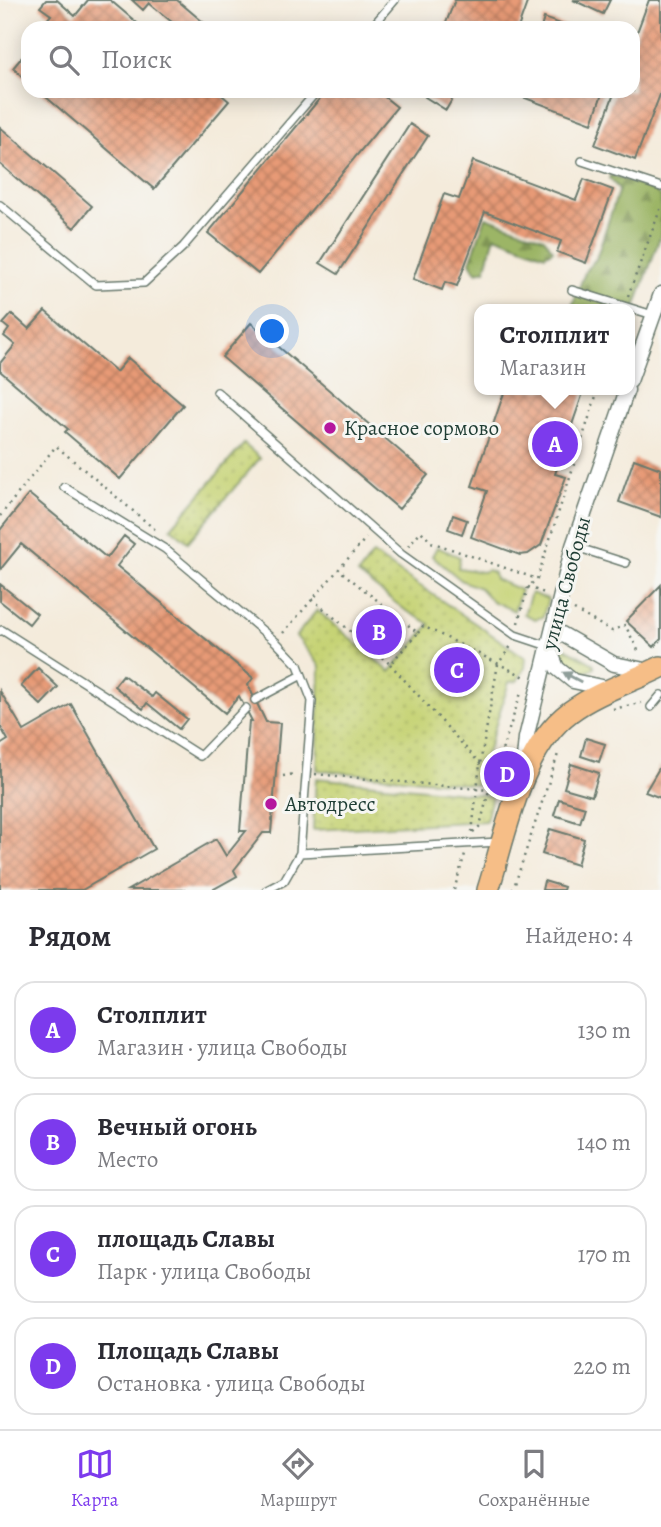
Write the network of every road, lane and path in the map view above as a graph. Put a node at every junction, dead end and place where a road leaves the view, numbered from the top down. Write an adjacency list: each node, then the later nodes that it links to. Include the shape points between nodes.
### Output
1 (395, 0): 2 (lane)
2 (376, 21)
3 (311, 98): 6 (lane, via 183,247 144,283 96,285)
4 (582, 160): 5 (lane)
5 (661, 187)
6 (0, 205)
7 (661, 207): 11 (path)
8 (572, 290): 10 (lane)
9 (661, 294): 13 (street)
10 (618, 304)
11 (626, 304)
12 (635, 309): 13 (lane)
13 (654, 316): 14 (street)
14 (635, 365)
15 (217, 392): 21 (lane)
16 (596, 395): 24 (path)
17 (625, 395): 20 (street, улица Свободы)
18 (64, 486): 32 (lane, via 165,549)
19 (375, 545): 23 (path, via 365,538)
20 (573, 546): 22 (lane); 26 (street, улица Свободы)
21 (401, 554): 24 (path, via 421,531 430,542); 31 (lane)
22 (626, 564)
23 (338, 569): 27 (path); 30 (path)
24 (537, 579): 25 (path)
25 (528, 587): 26 (path); 31 (path)
26 (560, 598): 28 (street, улица Свободы); 37 (path, via 612,631 625,625)
27 (312, 599): 32 (path); 35 (path)
28 (553, 629): 33 (street, улица Свободы); 37 (street, via 614,664)
29 (0, 631): 45 (lane, via 200,756)
30 (418, 633): 35 (path); 36 (path, via 424,626)
31 (515, 635): 33 (lane)
32 (276, 642): 38 (lane)
33 (548, 646): 42 (street, one-way to 33, via 557,668); 51 (street, улица Свободы, via 526,738)
34 (511, 648): 36 (path)
35 (390, 664): 47 (path)
36 (498, 664): 39 (path); 47 (path)
37 (652, 669): 42 (main road, улица Свободы)
38 (302, 675): 43 (lane); 48 (lane, via 312,702)
39 (526, 677)
40 (522, 690): 50 (path)
41 (661, 695): 44 (lane)
42 (610, 699): 44 (path); 51 (main road, улица Свободы, via 569,713 546,736)
43 (256, 700)
44 (651, 706)
45 (246, 708)
46 (560, 748): 58 (path)
47 (480, 764): 50 (path); 52 (path)
48 (307, 773): 49 (path); 52 (path); 55 (lane)
49 (283, 776)
50 (494, 778): 52 (path, via 489,790)
51 (522, 781): 54 (main road, улица Свободы)
52 (477, 789): 53 (path)
53 (472, 833)
54 (503, 842): 55 (lane); 57 (main road, улица Свободы)
55 (300, 853): 56 (lane, via 284,881)
56 (267, 890)
57 (488, 890)
58 (513, 890)

